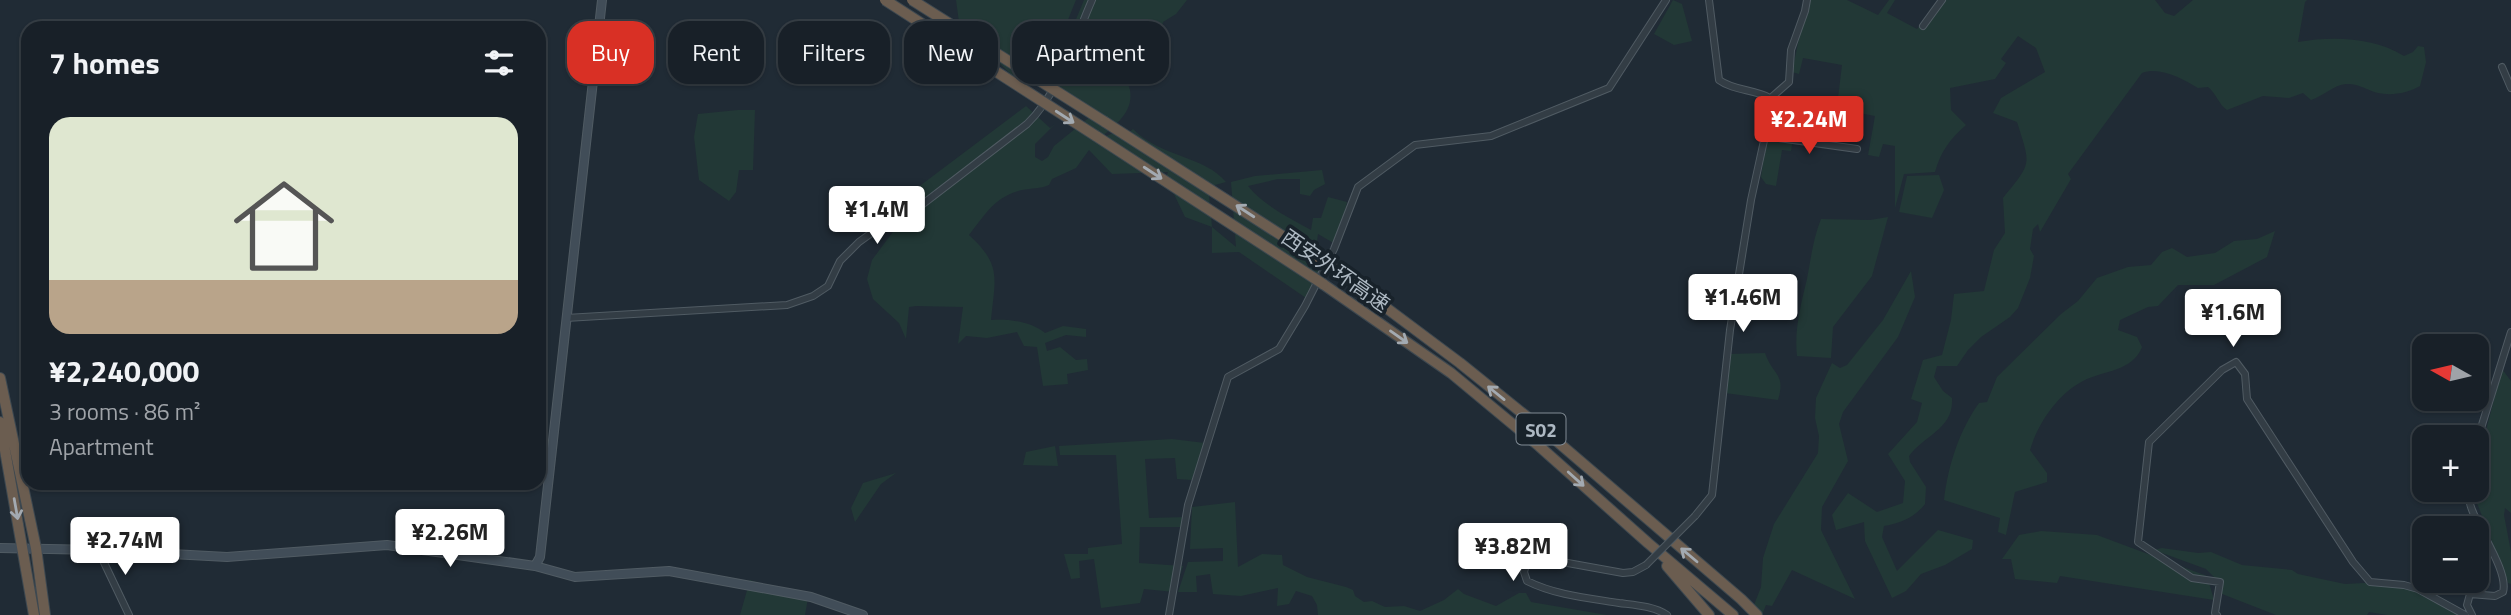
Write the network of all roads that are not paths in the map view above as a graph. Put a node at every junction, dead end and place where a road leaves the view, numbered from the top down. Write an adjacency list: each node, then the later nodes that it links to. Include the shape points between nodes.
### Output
1 (602, 0): 15 (main road)
2 (884, 0): 23 (highway, 西安外环高速 / S02, one-way to 23, bridge, via 1318,281 1451,373)
3 (912, 0): 37 (highway, 西安外环高速 / S02, one-way to 3, bridge, via 1491,388 1328,265)
4 (1092, 0): 15 (street, via 1041,111 919,207 859,242 840,261 828,286 813,296 787,305)
5 (1665, 0): 34 (street, via 1609,88 1492,136 1415,145 1358,187 1334,249 1279,349 1228,377 1188,505)
6 (1709, 0): 12 (street, via 1719,80)
7 (1807, 0): 12 (street, via 1791,50 1788,82)
8 (1941, 0): 9 (street)
9 (1923, 26)
10 (2502, 67): 11 (street)
11 (2511, 89)
12 (1770, 98): 13 (street, via 1765,103)
13 (1765, 136): 14 (street); 35 (street, bridge, via 1730,330 1712,495 1646,565 1633,572 1540,558 1524,572 1527,581 1540,588 1638,605)
14 (1857, 149)
15 (566, 318): 28 (main road, via 540,557)
16 (2511, 332): 19 (street)
17 (0, 378): 20 (highway)
18 (0, 422): 25 (highway, one-way to 25)
19 (2482, 425)
20 (21, 477)
21 (24, 490): 26 (highway)
22 (2470, 502): 40 (street, via 2505,586 2495,596 2470,594)
23 (1647, 543): 29 (highway, 西安外环高速 / S02); 36 (highway)
24 (0, 548): 25 (main road)
25 (23, 548): 26 (main road); 30 (highway)
26 (36, 548): 27 (main road); 31 (highway)
27 (97, 550): 28 (main road, via 228,557 387,545); 32 (street)
28 (535, 566): 33 (main road, via 575,577 669,571 811,597)
29 (1732, 614)
30 (34, 615)
31 (45, 615)
32 (129, 615)
33 (863, 615)
34 (1168, 615)
35 (1667, 615)
36 (1709, 615)
37 (1757, 615)
38 (2217, 615): 39 (street, via 2220,582 2192,578 2138,542 2149,442 2235,362 2245,374 2247,399 2370,582 2418,589)
39 (2465, 615)
40 (2472, 615)

